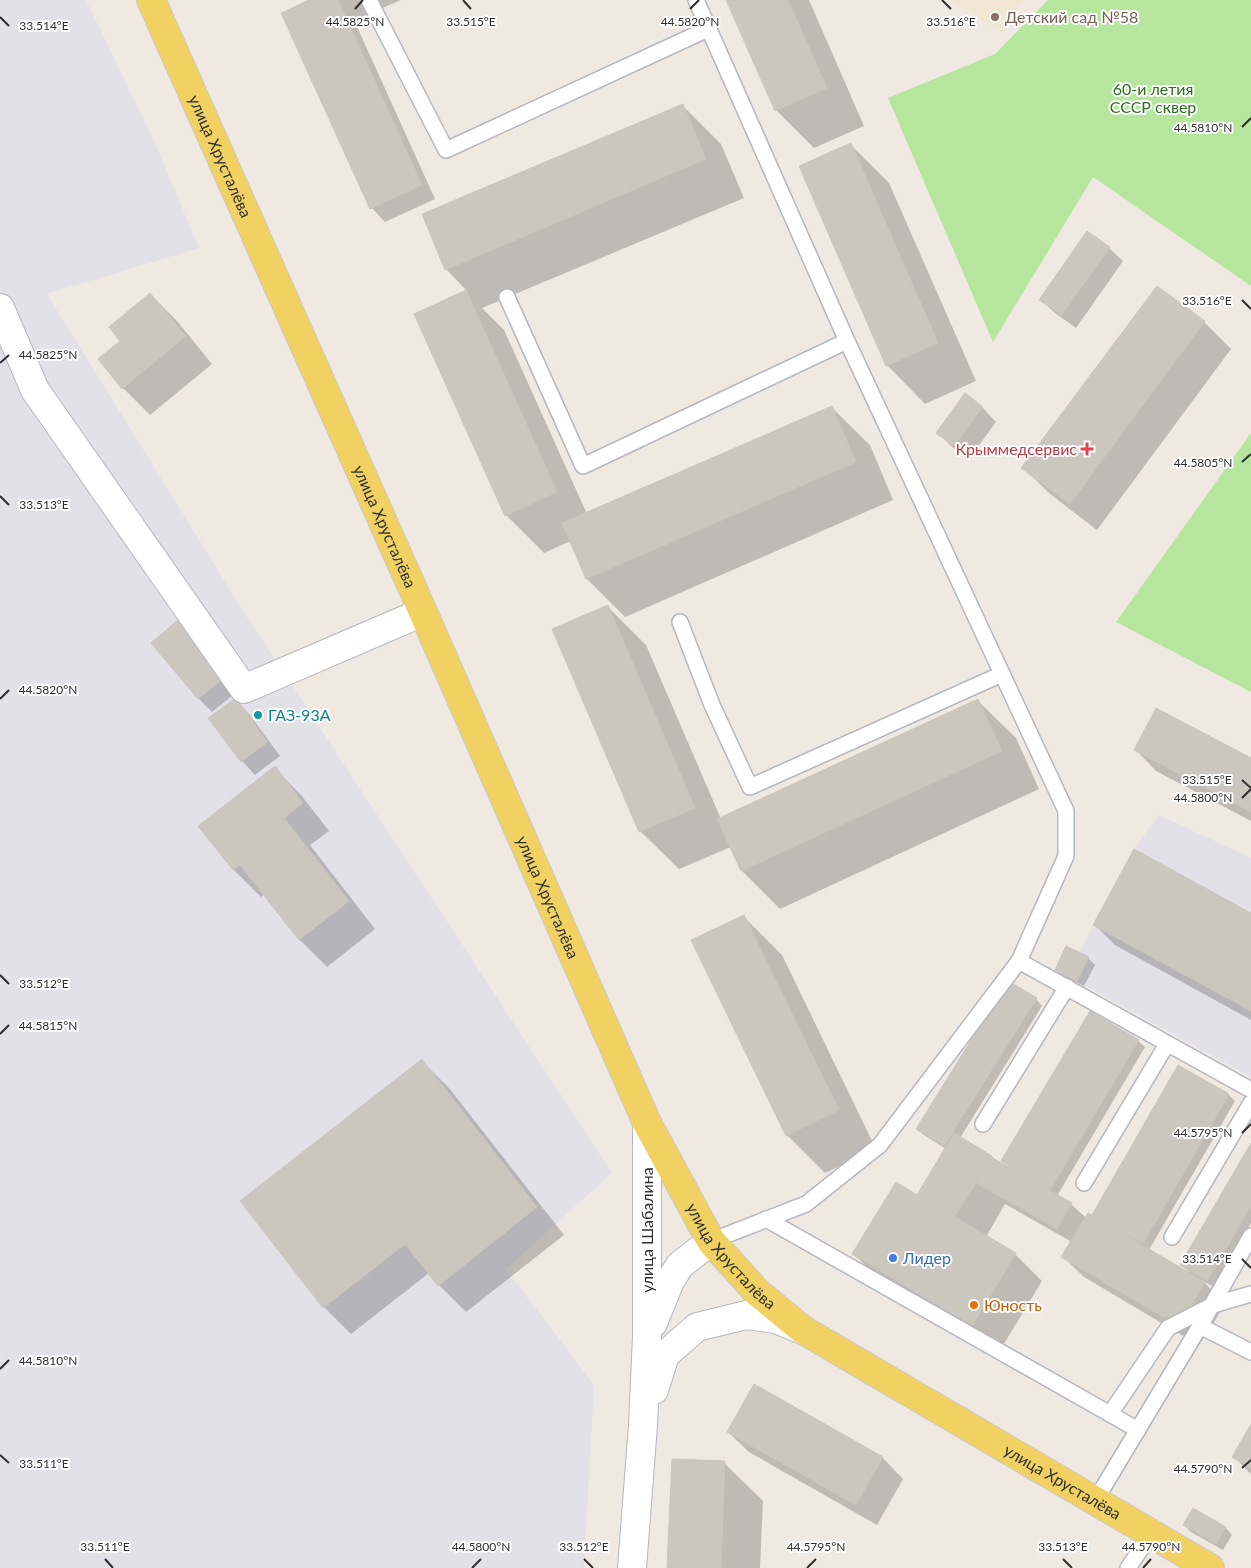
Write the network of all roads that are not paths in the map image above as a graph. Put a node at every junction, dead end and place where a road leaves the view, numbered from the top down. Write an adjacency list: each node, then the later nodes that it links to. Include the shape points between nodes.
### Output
1 (151, 0): 8 (main road, улица Хрусталёва)
2 (369, 0): 4 (lane, via 446,150)
3 (696, 0): 4 (lane)
4 (708, 29): 7 (lane)
5 (507, 297): 7 (lane, via 583,466)
6 (0, 308): 8 (main road, via 35,390 244,689)
7 (847, 342): 10 (lane)
8 (423, 612): 16 (main road, улица Хрусталёва)
9 (680, 622): 10 (lane, via 712,705 750,787)
10 (1002, 674): 11 (lane, via 1066,811 1066,856)
11 (1019, 961): 12 (lane); 19 (lane, via 880,1145 806,1204)
12 (1067, 987): 13 (lane); 17 (lane)
13 (1167, 1044): 14 (lane); 18 (lane)
14 (1251, 1090)
15 (1251, 1104): 21 (lane)
16 (647, 1123): 22 (main road, улица Хрусталёва); 27 (main road, улица Шабалина)
17 (982, 1124)
18 (1084, 1183)
19 (766, 1219): 22 (lane); 29 (lane)
20 (1251, 1236): 24 (lane)
21 (1172, 1237)
22 (711, 1241): 26 (main road, улица Хрусталёва, via 757,1292); 27 (main road, улица Шабалина, via 680,1265)
23 (1251, 1294): 24 (lane)
24 (1212, 1305): 25 (lane); 29 (lane, via 1168,1328)
25 (1200, 1326): 28 (lane); 31 (lane)
26 (803, 1330): 30 (main road, улица Шабалина, via 776,1319 746,1315 696,1327 665,1355); 32 (main road, улица Хрусталёва)
27 (647, 1336): 30 (main road, улица Шабалина)
28 (1251, 1352)
29 (1110, 1414): 31 (lane)
30 (643, 1425): 34 (main road, улица Шабалина)
31 (1138, 1430): 32 (lane)
32 (1095, 1501): 33 (main road, улица Хрусталёва)
33 (1151, 1534): 35 (lane); 36 (main road, улица Хрусталёва)
34 (632, 1568)
35 (1128, 1568)
36 (1210, 1568)

